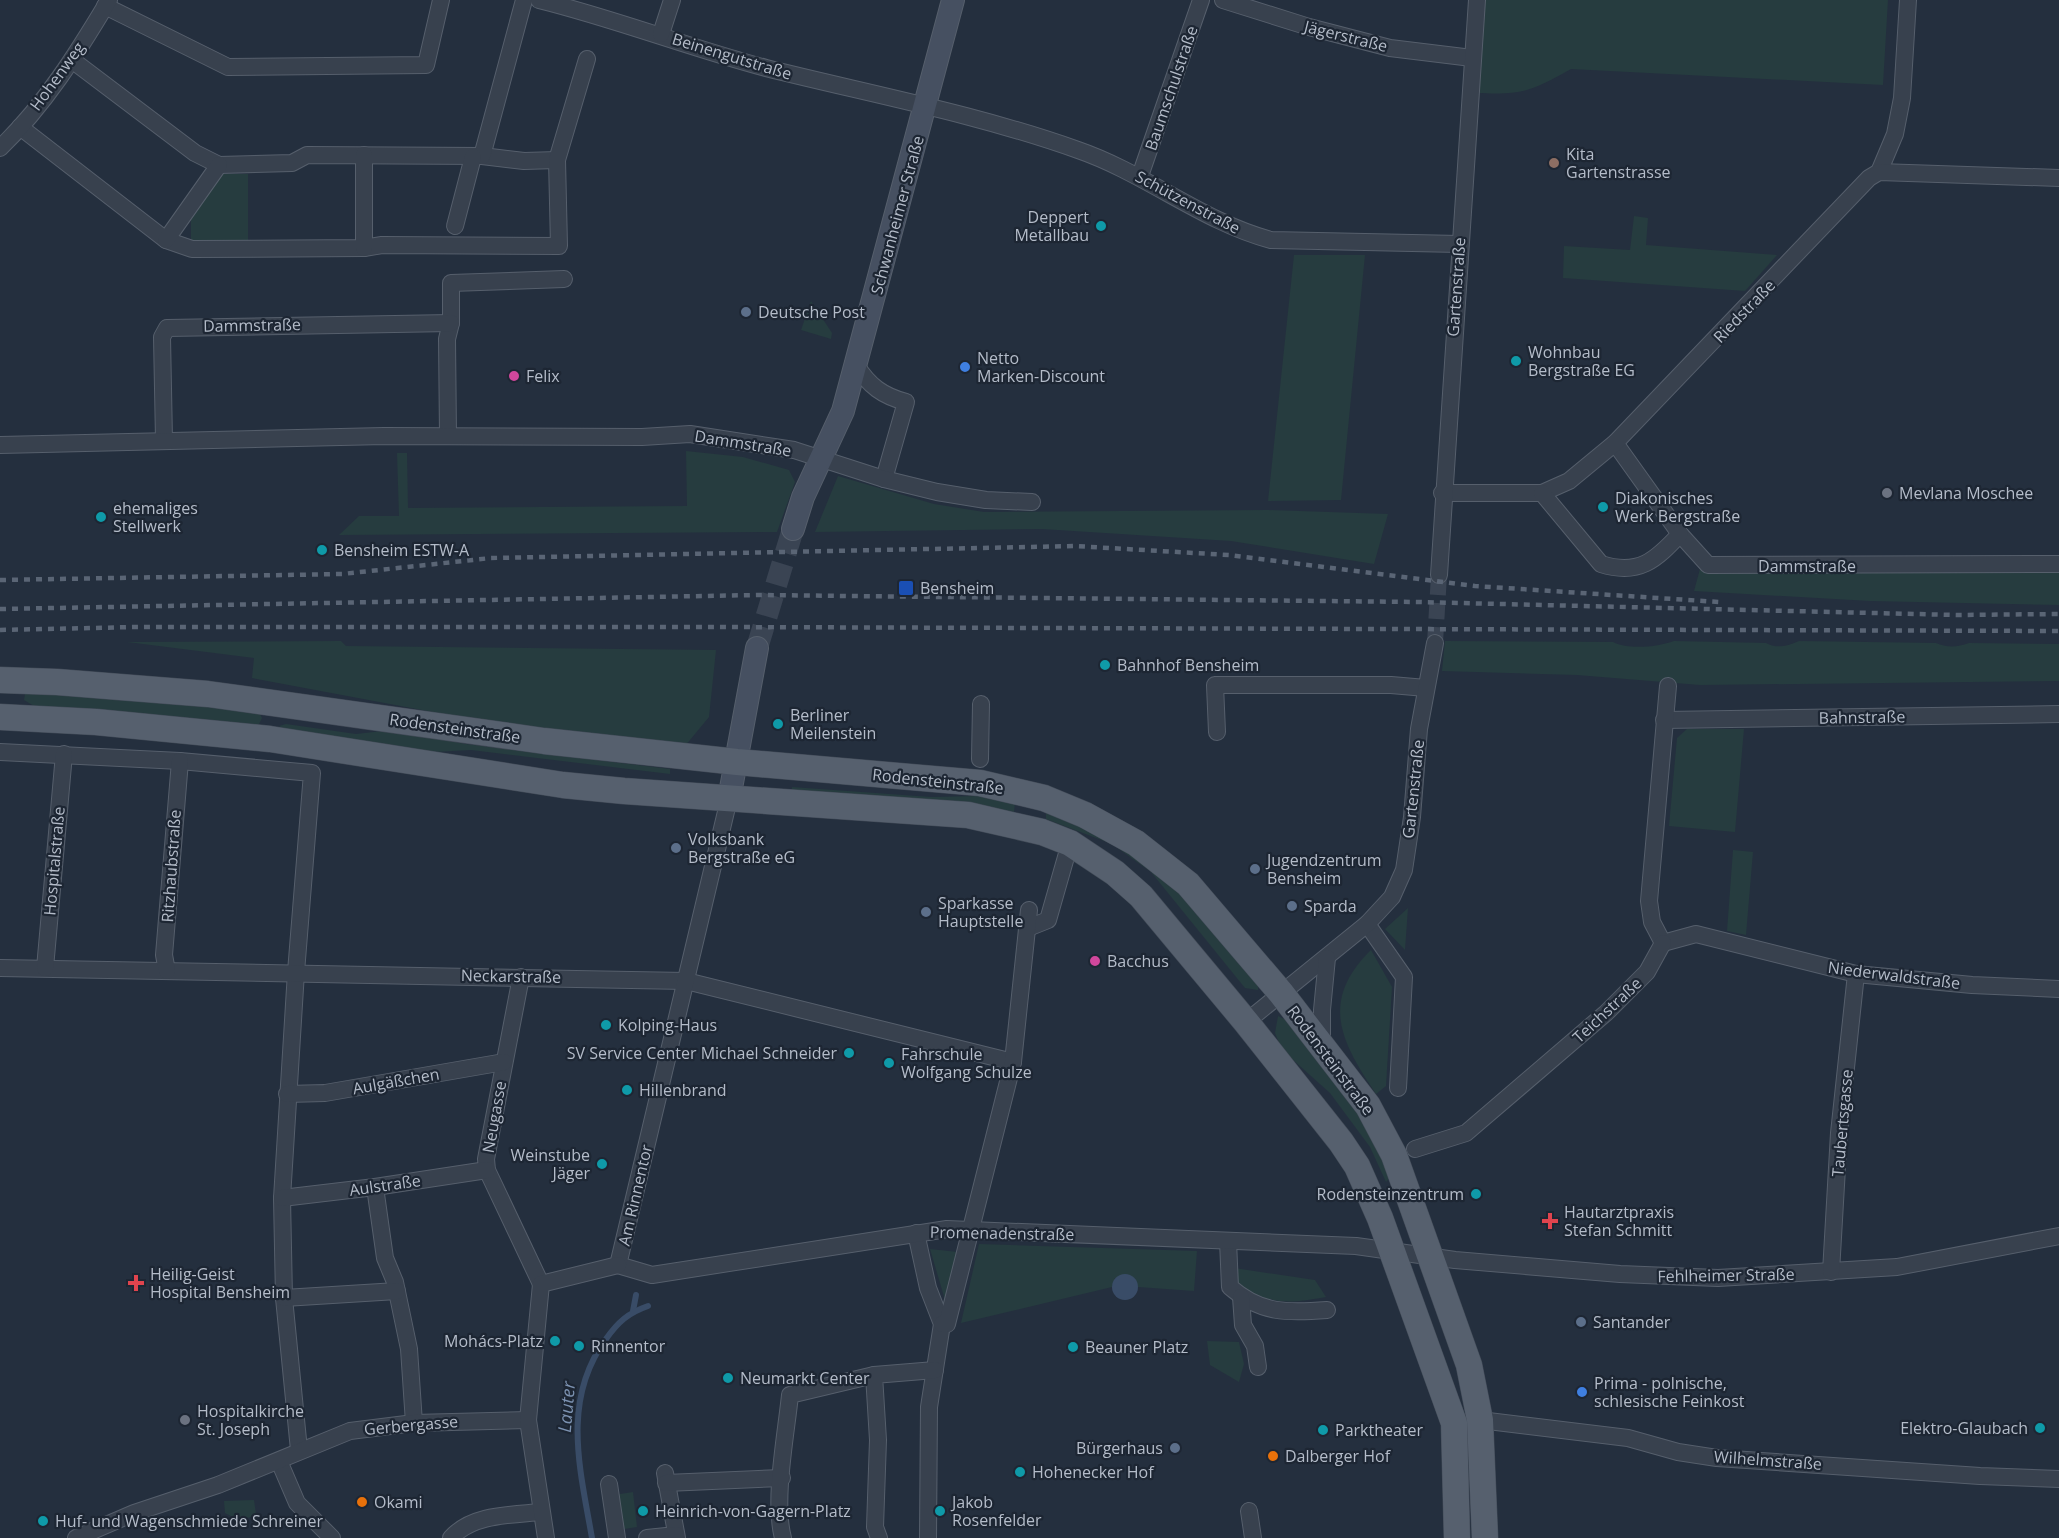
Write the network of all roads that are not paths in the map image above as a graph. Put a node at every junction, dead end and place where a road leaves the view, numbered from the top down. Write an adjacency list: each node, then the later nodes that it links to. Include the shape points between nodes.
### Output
1 (441, 0): 10 (street, via 426,65 228,67)
2 (524, 0): 19 (street)
3 (539, 0): 11 (street, Beinengutstraße)
4 (672, 0): 11 (street)
5 (953, 0): 15 (main road, Schwanheimer Straße)
6 (1201, 0): 23 (street, Baumschulstraße)
7 (1223, 0): 12 (street, Jägerstraße, via 1390,48)
8 (1477, 0): 12 (street, Gartenstraße)
9 (1908, 0): 22 (street, via 1897,125)
10 (107, 3): 13 (street, Hohenweg)
11 (661, 34): 15 (street, Beinengutstraße, via 763,67)
12 (1472, 57): 27 (street, Gartenstraße)
13 (72, 60): 16 (street, Hohenweg); 21 (street, via 195,153)
14 (587, 60): 20 (street)
15 (926, 108): 23 (street, Schützenstraße, via 1046,139); 31 (main road, Schwanheimer Straße)
16 (20, 127): 17 (street, Hohenweg); 26 (street)
17 (0, 148)
18 (364, 155): 19 (street); 21 (street, via 307,155 292,163); 28 (street)
19 (477, 156): 20 (street); 25 (street)
20 (557, 160): 28 (street, via 559,246)
21 (219, 165): 26 (street)
22 (1879, 172): 24 (street); 34 (street, Riedstraße)
23 (1140, 176): 27 (street, Schützenstraße, via 1249,234 1271,240)
24 (2059, 178)
25 (455, 226)
26 (166, 240): 28 (street, via 192,249)
27 (1459, 244): 38 (street, Gartenstraße)
28 (364, 248)
29 (564, 279): 30 (street, via 451,283)
30 (451, 322): 32 (street, via 447,339); 33 (street, Dammstraße, via 167,328 162,337)
31 (856, 365): 36 (main road, Schwanheimer Straße, via 843,411); 37 (street, via 884,396 906,402)
32 (448, 436): 33 (street, Dammstraße); 36 (street, Dammstraße, via 690,434 794,450)
33 (164, 441): 35 (street, Dammstraße)
34 (1615, 443): 39 (street, Riedstraße, via 1569,481); 42 (street, Dammstraße)
35 (0, 445)
36 (822, 459): 37 (street, Dammstraße); 41 (main road, Schwanheimer Straße, via 803,497)
37 (884, 479): 40 (street, Dammstraße, via 986,500)
38 (1443, 493): 39 (street, Riedstraße); 44 (street, Gartenstraße)
39 (1542, 493): 42 (street, via 1600,564 1613,568 1656,560)
40 (1032, 502)
41 (793, 529)
42 (1680, 534): 43 (street, Dammstraße, via 1708,565)
43 (2059, 564)
44 (1439, 575)
45 (1435, 643): 49 (street, Gartenstraße)
46 (757, 648): 61 (main road)
47 (0, 680): 50 (main road, Rodensteinstraße, via 132,687)
48 (1668, 686): 54 (street)
49 (1426, 688): 55 (street, via 1215,685); 65 (street, Gartenstraße, via 1404,870 1392,897)
50 (278, 703): 56 (main road, via 270,717); 61 (main road, Rodensteinstraße, via 544,741)
51 (981, 704): 59 (street)
52 (2059, 714): 54 (street, Bahnstraße)
53 (0, 717): 56 (main road, Rodensteinstraße)
54 (1664, 720): 67 (street, via 1649,901 1652,922)
55 (1217, 732)
56 (270, 739): 62 (main road, Rodensteinstraße, via 563,784)
57 (0, 752): 58 (street)
58 (64, 754): 60 (street); 70 (street, Hospitalstraße)
59 (980, 759)
60 (180, 761): 71 (street, Ritzhaubstraße, via 164,955); 72 (street, via 312,773)
61 (736, 762): 62 (main road); 77 (main road, Rodensteinstraße, via 980,783 1044,798 1085,815 1136,843 1188,884)
62 (729, 799): 63 (main road, Rodensteinstraße, via 968,815 1031,829); 75 (street, Am Rinnentor)
63 (1070, 843): 66 (street, via 1048,920); 78 (main road, Rodensteinstraße, via 1108,867 1141,896)
64 (1029, 910): 66 (street)
65 (1367, 924): 68 (street, Gartenstraße); 82 (street, via 1404,977)
66 (1028, 928): 81 (street)
67 (1663, 943): 73 (street, Niederwaldstraße, via 1696,934); 84 (street, Teichstraße, via 1647,972 1606,1013 1466,1133)
68 (1327, 958): 77 (street, Gartenstraße); 79 (street)
69 (0, 968): 70 (street, Neckarstraße)
70 (45, 968): 71 (street, Neckarstraße)
71 (167, 971): 72 (street, Neckarstraße)
72 (296, 972): 74 (street, Neckarstraße); 83 (street)
73 (1857, 974): 76 (street, Niederwaldstraße, via 1972,986); 95 (street, Taubertsgasse, via 1839,1133)
74 (521, 977): 75 (street, Neckarstraße); 80 (street, Neugasse)
75 (686, 981): 81 (street, Neckarstraße); 94 (street, Am Rinnentor)
76 (2059, 989)
77 (1281, 993): 78 (street, Gartenstraße); 79 (main road, Rodensteinstraße)
78 (1246, 1022): 92 (main road, Rodensteinstraße, via 1357,1166)
79 (1322, 1046): 93 (main road, Rodensteinstraße, via 1368,1106 1394,1155)
80 (504, 1062): 83 (street, Aulgäßchen, via 325,1093); 85 (street, Neugasse, via 486,1149)
81 (1013, 1062): 88 (street)
82 (1398, 1088)
83 (287, 1094): 87 (street)
84 (1415, 1149)
85 (487, 1170): 86 (street, Aulstraße); 96 (street, Neugasse)
86 (375, 1187): 87 (street, Aulstraße); 97 (street, via 386,1258)
87 (282, 1198): 99 (street)
88 (973, 1229): 89 (street, Promenadenstraße); 91 (street, Promenadenstraße); 101 (street, via 947,1324)
89 (916, 1233): 94 (street, Promenadenstraße, via 652,1275); 101 (street, via 928,1288)
90 (2059, 1236): 95 (street, Fehlheimer Straße, via 1897,1267)
91 (1227, 1241): 92 (street, Promenadenstraße); 98 (street, via 1230,1287)
92 (1391, 1250): 93 (street, Fehlheimer Straße); 127 (main road, Rodensteinstraße, via 1454,1423)
93 (1432, 1258): 95 (street, Fehlheimer Straße, via 1653,1276 1718,1278); 106 (main road, Rodensteinstraße, via 1469,1365)
94 (618, 1264): 96 (street, Am Rinnentor)
95 (1831, 1272)
96 (542, 1284): 105 (street)
97 (398, 1291): 99 (street); 107 (street, via 409,1349)
98 (1241, 1297): 100 (street, via 1265,1309 1289,1313); 102 (street, via 1243,1325 1255,1346)
99 (284, 1298): 108 (street)
100 (1327, 1310)
101 (942, 1324): 103 (street)
102 (1258, 1367)
103 (935, 1370): 104 (street); 125 (street, via 929,1407)
104 (874, 1375): 110 (street, via 790,1395); 124 (street, via 878,1440 875,1527)
105 (528, 1420): 107 (street, Gerbergasse); 114 (street)
106 (1480, 1420): 111 (street, Wilhelmstraße, via 1628,1438 1717,1458); 128 (main road, Rodensteinstraße)
107 (414, 1423): 108 (street, Gerbergasse, via 350,1431)
108 (298, 1450): 109 (street, Gerbergasse)
109 (279, 1461): 115 (street, Gerbergasse); 118 (street, via 297,1503)
110 (782, 1478): 116 (street, via 665,1478); 123 (street)
111 (2059, 1479)
112 (609, 1484): 121 (street)
113 (1249, 1510): 126 (street)
114 (541, 1512): 119 (street, via 489,1518 460,1528); 120 (street)
115 (99, 1533): 117 (street, Gerbergasse)
116 (676, 1537): 122 (street)
117 (76, 1538)
118 (333, 1538)
119 (451, 1538)
120 (546, 1538)
121 (618, 1538)
122 (646, 1538)
123 (783, 1538)
124 (879, 1538)
125 (928, 1538)
126 (1253, 1538)
127 (1457, 1538)
128 (1485, 1538)

